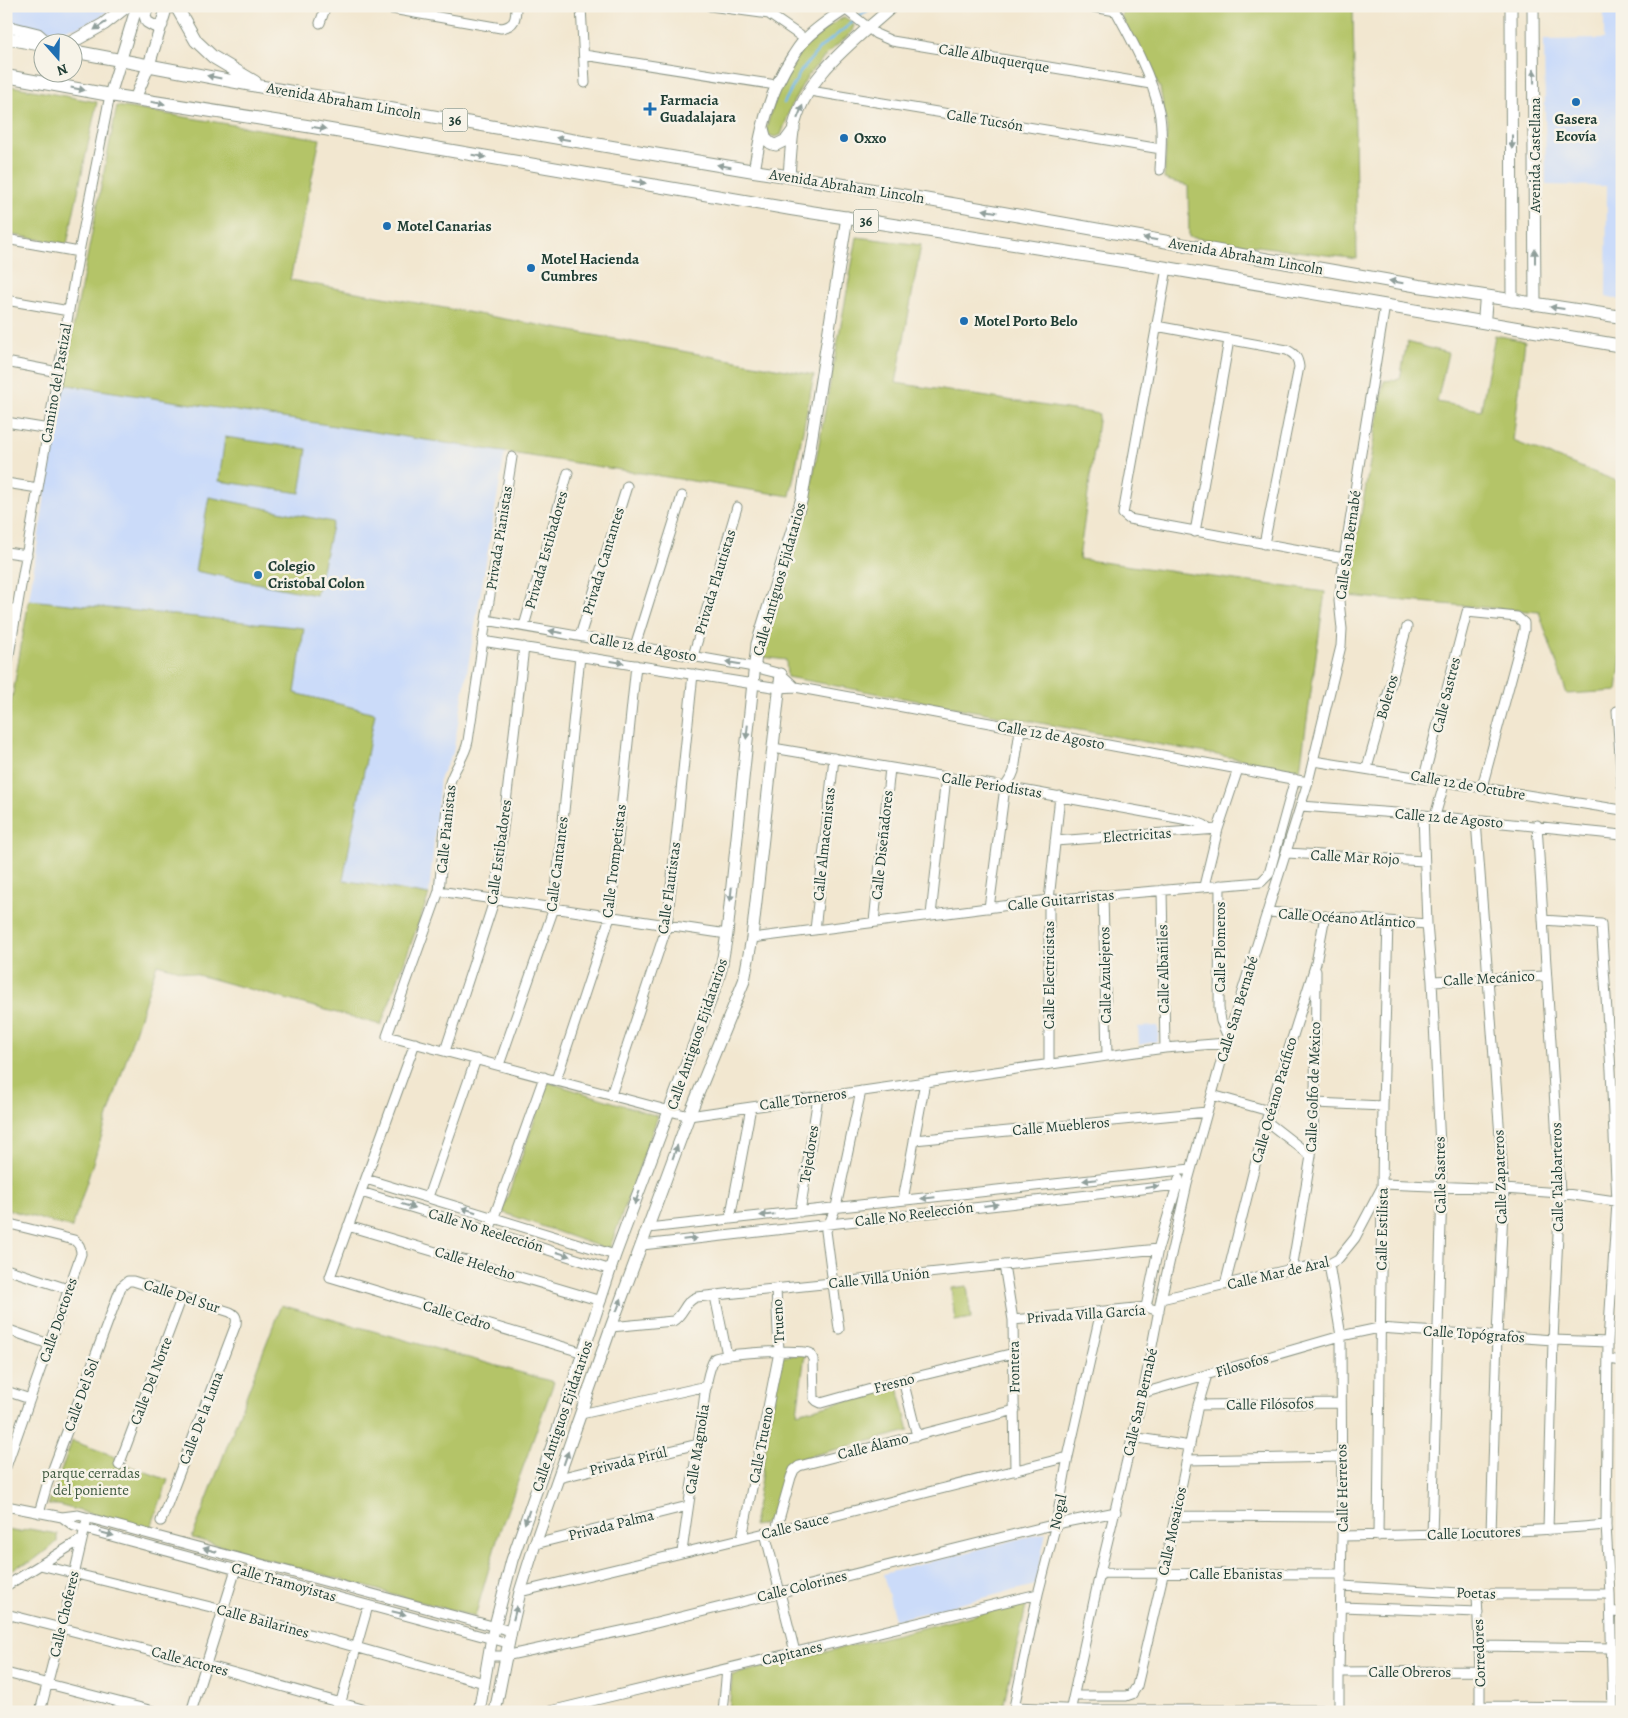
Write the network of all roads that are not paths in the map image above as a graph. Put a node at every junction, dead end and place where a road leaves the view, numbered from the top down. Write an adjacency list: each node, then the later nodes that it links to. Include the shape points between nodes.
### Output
1 (127, 6): 24 (main road, one-way to 24)
2 (137, 6): 30 (street)
3 (148, 6): 20 (street, via 147,22 154,26)
4 (167, 6): 20 (street)
5 (176, 6): 36 (main road, via 196,41 207,52)
6 (326, 6): 19 (street)
7 (375, 6): 8 (street, via 501,28 514,22)
8 (516, 6)
9 (581, 6): 29 (street)
10 (710, 6): 18 (street)
11 (758, 6): 18 (street)
12 (893, 6): 22 (street)
13 (1087, 6): 17 (street)
14 (1511, 6): 52 (street, Avenida Castellana, one-way to 52)
15 (1533, 6): 54 (street, Avenida Castellana, one-way to 15)
16 (848, 8): 22 (street, Calle Albuquerque); 26 (street)
17 (1116, 9): 34 (street)
18 (769, 14): 26 (street)
19 (320, 23)
20 (162, 25): 31 (street)
21 (6, 26): 23 (street)
22 (869, 28): 34 (street, Calle Albuquerque, via 892,41); 37 (street, via 841,52)
23 (32, 32)
24 (82, 36)
25 (6, 38): 27 (main road)
26 (805, 39): 35 (street)
27 (32, 43)
28 (82, 53): 30 (main road, Avenida Abraham Lincoln / 36)
29 (584, 55): 33 (street); 35 (street)
30 (121, 60): 31 (main road, Avenida Abraham Lincoln / 36); 38 (street)
31 (148, 65): 36 (main road, Avenida Abraham Lincoln / 36, one-way to 31); 39 (street)
32 (6, 76): 38 (main road, 36, one-way to 38)
33 (585, 83)
34 (1151, 84): 42 (street, via 1160,113)
35 (776, 85): 40 (street)
36 (263, 87): 44 (main road, Avenida Abraham Lincoln / 36, one-way to 36)
37 (810, 91): 41 (street, one-way to 37); 42 (street, Calle Tucsón)
38 (110, 95): 39 (main road, 36); 48 (street, Camino del Pastizal)
39 (135, 99): 46 (main road, 36, one-way to 46)
40 (762, 126): 41 (street, via 766,140 776,145 786,140); 44 (street)
41 (794, 130): 45 (street)
42 (1161, 148): 43 (street)
43 (1160, 170)
44 (754, 171): 45 (main road, Avenida Abraham Lincoln / 36)
45 (789, 177): 50 (main road, Avenida Abraham Lincoln / 36, one-way to 45)
46 (847, 217): 49 (main road, 36); 89 (street, Calle Antiguos Ejidatarios, via 802,498 760,635)
47 (6, 239): 48 (street)
48 (79, 252): 55 (street, Camino del Pastizal)
49 (1167, 268): 53 (main road, 36); 58 (street)
50 (1486, 297): 52 (main road, Avenida Abraham Lincoln / 36); 57 (main road)
51 (6, 300): 55 (street)
52 (1512, 301): 54 (main road, Avenida Abraham Lincoln / 36)
53 (1385, 305): 57 (main road, 36); 76 (street, Calle San Bernabé)
54 (1535, 305): 56 (main road, Avenida Abraham Lincoln / 36, one-way to 54)
55 (69, 311): 62 (street, Camino del Pastizal)
56 (1622, 317)
57 (1484, 322): 60 (main road, 36)
58 (1156, 326): 59 (street); 72 (street, via 1123,514 1129,519)
59 (1229, 340): 72 (street); 73 (street, via 1287,350 1298,361)
60 (1622, 346)
61 (6, 362): 62 (street)
62 (58, 372): 64 (street, Camino del Pastizal)
63 (6, 422): 64 (street)
64 (48, 429): 69 (street, Camino del Pastizal)
65 (512, 457): 79 (street, Privada Pianistas)
66 (568, 473): 80 (street, Privada Estibadores)
67 (6, 484): 69 (street)
68 (627, 486): 82 (street, Privada Cantantes)
69 (38, 488): 75 (street, Camino del Pastizal)
70 (682, 496): 84 (street)
71 (738, 507): 87 (street, Privada Flautistas)
72 (1195, 532): 73 (street)
73 (1264, 544): 76 (street)
74 (6, 552): 75 (street)
75 (27, 555): 78 (street, Camino del Pastizal)
76 (1344, 558): 100 (street, Calle San Bernabé, via 1339,601 1341,646)
77 (6, 608): 78 (street)
78 (16, 610): 90 (street, Camino del Pastizal)
79 (486, 620): 80 (street, Calle 12 de Agosto); 83 (street, Calle Pianistas)
80 (524, 626): 82 (street, Calle 12 de Agosto, one-way to 80)
81 (1406, 627): 102 (street, Boleros)
82 (580, 636): 84 (street, Calle 12 de Agosto)
83 (482, 641): 85 (street, Calle 12 de Agosto); 127 (street, Calle Pianistas, via 467,748 451,779)
84 (635, 646): 87 (street, Calle 12 de Agosto)
85 (524, 647): 86 (street, Calle 12 de Agosto); 130 (street, Calle Estibadores)
86 (580, 656): 88 (street, Calle 12 de Agosto, one-way to 88); 132 (street, Calle Cantantes)
87 (693, 656): 89 (street, Calle 12 de Agosto, one-way to 87)
88 (636, 665): 91 (street, Calle 12 de Agosto); 137 (street, Calle Trompetistas)
89 (754, 667): 92 (street, Calle 12 de Agosto); 93 (street, Calle Antiguos Ejidatarios)
90 (6, 672)
91 (693, 674): 93 (street, Calle 12 de Agosto); 142 (street, Calle Flautistas)
92 (781, 674): 94 (street, Calle 12 de Agosto); 95 (street, Calle Antiguos Ejidatarios)
93 (752, 684): 95 (street, Calle 12 de Agosto); 144 (street, Calle Antiguos Ejidatarios, one-way to 144)
94 (795, 687): 95 (street, Calle 12 de Agosto); 97 (street, Calle 12 de Agosto)
95 (779, 688): 98 (street, Calle Antiguos Ejidatarios)
96 (1617, 711): 109 (street)
97 (1020, 730): 103 (street, Calle 12 de Agosto); 110 (street, via 1014,770)
98 (773, 748): 99 (street, Calle Periodistas); 145 (street, Calle Antiguos Ejidatarios)
99 (834, 758): 101 (street, Calle Periodistas); 143 (street, Calle Almacenistas)
100 (1314, 761): 102 (street, Calle 12 de Octubre); 108 (street, Calle San Bernabé)
101 (890, 768): 104 (street, Calle Periodistas); 140 (street, Calle Diseñadores)
102 (1367, 768): 105 (street, Calle 12 de Octubre)
103 (1238, 769): 106 (street, Calle 12 de Agosto); 120 (street, Calle Plomeros)
104 (946, 777): 110 (street, Calle Periodistas); 135 (street)
105 (1424, 778): 107 (street, Calle 12 de Octubre); 111 (street, Calle Sastres, via 1467,612 1517,617 1524,627)
106 (1294, 779): 108 (street, Calle 12 de Agosto); 125 (street, Calle Guitarristas, via 1266,879 1255,884)
107 (1445, 781): 111 (street, Calle 12 de Octubre); 116 (street)
108 (1308, 782): 113 (street, Calle San Bernabé)
109 (1622, 786)
110 (1005, 787): 112 (street, Calle Periodistas); 133 (street)
111 (1482, 787): 114 (street, Calle 12 de Octubre)
112 (1060, 796): 119 (street, Calle Periodistas, via 1194,820); 122 (street, Calle Electricistas)
113 (1301, 806): 115 (street, Calle 12 de Agosto); 123 (street, Calle San Bernabé)
114 (1622, 810)
115 (1423, 815): 116 (street, Calle 12 de Agosto); 124 (street, Calle Sastres)
116 (1435, 816): 117 (street, Calle 12 de Agosto)
117 (1476, 820): 118 (street, Calle 12 de Agosto); 148 (street, Calle Zapateros)
118 (1536, 825): 121 (street, Calle 12 de Agosto); 138 (street, Calle Talabarteros)
119 (1208, 829): 120 (street, Electricitas); 122 (street, Electricitas)
120 (1218, 829): 126 (street, Calle Plomeros)
121 (1622, 835)
122 (1056, 841): 131 (street, Calle Electricistas)
123 (1286, 853): 124 (street, Calle Mar Rojo); 134 (street, Calle San Bernabé)
124 (1424, 861): 141 (street, Calle Sastres)
125 (1220, 885): 126 (street, Calle Guitarristas); 151 (street, Calle Plomeros, via 1219,1008)
126 (1204, 886): 128 (street, Calle Guitarristas)
127 (439, 890): 130 (street); 150 (street, Calle Pianistas)
128 (1162, 890): 129 (street, Calle Guitarristas); 153 (street, Calle Albañiles)
129 (1103, 895): 131 (street, Calle Guitarristas); 155 (street, Calle Azulejeros)
130 (495, 898): 132 (street); 154 (street, Calle Estibadores)
131 (1049, 900): 133 (street, Calle Guitarristas); 157 (street, Calle Electricistas)
132 (554, 908): 137 (street); 158 (street, Calle Cantantes)
133 (989, 908): 135 (street, Calle Guitarristas)
134 (1268, 912): 136 (street, Calle Océano Atlántico); 151 (street, Calle San Bernabé)
135 (931, 915): 140 (street, Calle Guitarristas)
136 (1325, 916): 139 (street, Calle Océano Atlántico); 146 (street, Calle Océano Pacífico)
137 (610, 917): 142 (street); 162 (street, Calle Trompetistas)
138 (1543, 920): 147 (street, Calle Talabarteros); 159 (street, via 1601,924)
139 (1388, 921): 141 (street, Calle Océano Atlántico); 169 (street, Calle Estilista)
140 (874, 922): 143 (street, Calle Guitarristas)
141 (1427, 924): 149 (street, Calle Sastres)
142 (667, 926): 144 (street); 165 (street, Calle Flautistas)
143 (815, 930): 145 (street, Calle Guitarristas)
144 (727, 934): 171 (street, Calle Antiguos Ejidatarios, via 721,969)
145 (752, 938): 174 (street, Calle Antiguos Ejidatarios, via 744,981)
146 (1316, 963): 168 (street, Calle Golfo de México); 172 (street, Calle Océano Pacífico)
147 (1546, 976): 148 (street, Calle Mecánico); 185 (street, Calle Talabarteros)
148 (1488, 978): 149 (street, Calle Mecánico); 183 (street, Calle Zapateros)
149 (1432, 981): 182 (street, Calle Sastres)
150 (387, 1036): 152 (street, Calle Torneros)
151 (1227, 1040): 153 (street, Calle Torneros); 166 (street, Calle San Bernabé)
152 (415, 1043): 154 (street, Calle Torneros); 179 (street)
153 (1165, 1048): 155 (street, Calle Torneros)
154 (444, 1051): 156 (street, Calle Torneros)
155 (1107, 1056): 157 (street, Calle Torneros)
156 (476, 1059): 158 (street, Calle Torneros); 186 (street)
157 (1049, 1064): 163 (street, Calle Torneros)
158 (499, 1065): 161 (street, Calle Torneros)
159 (1611, 1070): 160 (street); 188 (street)
160 (1622, 1071)
161 (544, 1077): 162 (street, Calle Torneros); 191 (street)
162 (556, 1080): 165 (street, Calle Torneros)
163 (925, 1082): 164 (street, Calle Torneros); 176 (street)
164 (862, 1091): 167 (street, Calle Torneros); 189 (street)
165 (611, 1095): 171 (street, Calle Torneros)
166 (1212, 1095): 172 (street); 173 (street, Calle San Bernabé)
167 (818, 1097): 170 (street, Calle Torneros); 190 (street, Tejedores)
168 (1315, 1103): 169 (street); 177 (street, Calle Golfo de México)
169 (1383, 1106): 181 (street, Calle Estilista)
170 (751, 1107): 174 (street, Calle Torneros); 192 (street)
171 (670, 1111): 174 (street, Calle Torneros); 200 (street, Calle Antiguos Ejidatarios, one-way to 200)
172 (1269, 1111): 175 (street, Calle Océano Pacífico)
173 (1207, 1112): 176 (street, Calle Muebleros); 178 (street, Calle San Bernabé)
174 (689, 1116): 196 (street, Calle Antiguos Ejidatarios, one-way to 174)
175 (1266, 1121): 177 (street); 208 (street, Calle Océano Pacífico)
176 (914, 1140): 187 (street)
177 (1312, 1156): 204 (street, Calle Golfo de México)
178 (1186, 1170): 180 (street, Calle San Bernabé); 187 (street, Calle No Reelección, one-way to 187)
179 (366, 1179): 184 (street); 186 (street, Calle No Reelección)
180 (1182, 1184): 194 (street, Calle No Reelección, one-way to 180); 199 (street, Calle San Bernabé); 213 (street, Calle San Bernabé)
181 (1383, 1184): 182 (street); 201 (street, Calle Mar de Aral, via 1355,1238 1338,1259); 221 (street, Calle Estilista)
182 (1442, 1188): 183 (street); 224 (street, Calle Sastres)
183 (1504, 1189): 185 (street); 225 (street, Calle Zapateros)
184 (361, 1192): 195 (street); 197 (street, Calle No Reelección, one-way to 197)
185 (1560, 1194): 188 (street); 227 (street, Calle Talabarteros)
186 (428, 1197): 191 (street, Calle No Reelección, one-way to 186)
187 (904, 1200): 189 (street, Calle No Reelección)
188 (1619, 1202): 228 (street)
189 (836, 1207): 190 (street, Calle No Reelección); 194 (street)
190 (800, 1212): 192 (street, Calle No Reelección, one-way to 192)
191 (494, 1218): 197 (street); 200 (street, Calle No Reelección)
192 (730, 1219): 196 (street, Calle No Reelección)
193 (6, 1223): 209 (street, Calle Doctores, via 78,1243 81,1254)
194 (828, 1224): 198 (street, Calle No Reelección, one-way to 194); 207 (street, via 826,1239)
195 (348, 1226): 214 (street, Calle Helecho); 231 (street, Calle Cedro, via 330,1277)
196 (648, 1228): 198 (street, Calle Antiguos Ejidatarios)
197 (489, 1231): 205 (street, Calle No Reelección, one-way to 205)
198 (642, 1245): 220 (street, Calle Antiguos Ejidatarios, one-way to 198)
199 (1158, 1249): 202 (street, Calle Villa Unión); 215 (street, Calle San Bernabé)
200 (615, 1256): 205 (street, Calle Antiguos Ejidatarios)
201 (1329, 1264): 204 (street, Calle Mar de Aral); 226 (street, Calle Herreros)
202 (1004, 1265): 207 (street, Calle Villa Unión); 219 (street, Frontera)
203 (6, 1269): 209 (street)
204 (1292, 1269): 208 (street, Calle Mar de Aral)
205 (611, 1270): 214 (street, Calle Antiguos Ejidatarios)
206 (128, 1281): 212 (street, Calle Del Sur); 261 (street, Calle Del Sol, via 121,1287)
207 (833, 1283): 210 (street, Calle Villa Unión); 223 (street)
208 (1225, 1285): 213 (street, Calle Mar de Aral)
209 (68, 1289): 229 (street, Calle Doctores)
210 (776, 1289): 211 (street, Calle Villa Unión); 230 (street, Trueno)
211 (715, 1296): 220 (street, Calle Villa Unión, via 692,1298 673,1321); 233 (street)
212 (182, 1297): 218 (street, Calle Del Sur); 254 (street, Calle Del Norte)
213 (1161, 1299): 217 (street, Calle San Bernabé)
214 (601, 1301): 231 (street, Calle Antiguos Ejidatarios)
215 (1146, 1307): 216 (street, Privada Villa García); 217 (street, Privada Villa García)
216 (1101, 1311): 219 (street, Privada Villa García); 252 (street, Nogal)
217 (1159, 1311): 240 (street, Calle San Bernabé)
218 (234, 1315): 266 (street, Calle De la Luna, via 236,1324)
219 (1013, 1320): 232 (street, Frontera)
220 (611, 1328): 245 (street, Calle Antiguos Ejidatarios)
221 (1380, 1328): 224 (street, Calle Topógrafos); 226 (street, Calle Topógrafos); 275 (street, Calle Estilista)
222 (6, 1329): 229 (street)
223 (839, 1329)
224 (1438, 1332): 225 (street, Calle Topógrafos); 276 (street, Calle Sastres)
225 (1497, 1335): 227 (street, Calle Topógrafos); 273 (street, Calle Zapateros)
226 (1341, 1336): 236 (street, Filosofos); 242 (street, Calle Herreros)
227 (1553, 1340): 228 (street, Calle Topógrafos); 271 (street, Calle Talabarteros)
228 (1608, 1342): 234 (street)
229 (49, 1344): 241 (street, Calle Doctores)
230 (779, 1352): 233 (street); 237 (street, Fresno, via 810,1353 814,1393 817,1402 821,1403); 277 (street, Calle Trueno)
231 (584, 1353): 302 (street, Calle Antiguos Ejidatarios, one-way to 302, via 512,1560)
232 (1014, 1353): 237 (street, Fresno); 244 (street, Frontera)
233 (727, 1356): 238 (street, Calle Magnolia, via 713,1360)
234 (1609, 1359): 235 (street); 268 (street)
235 (1622, 1361)
236 (1207, 1376): 240 (street, Filosofos); 243 (street, Calle Mosaicos)
237 (903, 1380): 246 (street)
238 (707, 1386): 245 (street); 248 (street, Calle Magnolia)
239 (6, 1391): 241 (street)
240 (1143, 1392): 247 (street, Calle San Bernabé)
241 (30, 1399): 250 (street, Calle Doctores)
242 (1341, 1403): 243 (street, Calle Filósofos); 251 (street, Calle Herreros)
243 (1198, 1406): 249 (street, Calle Mosaicos)
244 (1015, 1410): 246 (street, Calle Álamo); 256 (street, Frontera)
245 (581, 1414): 257 (street, Calle Antiguos Ejidatarios, one-way to 245)
246 (917, 1436): 270 (street, Calle Álamo, via 794,1470)
247 (1132, 1437): 249 (street); 260 (street, Calle San Bernabé)
248 (698, 1444): 257 (street, Privada Pirúl); 259 (street, Calle Magnolia)
249 (1190, 1446): 253 (street, Calle Mosaicos)
250 (8, 1451): 255 (street, Calle Doctores)
251 (1341, 1457): 253 (street); 265 (street, Calle Herreros)
252 (1068, 1458): 256 (street, Calle Sauce); 267 (street, Nogal)
253 (1187, 1460): 262 (street, Calle Mosaicos)
254 (119, 1464)
255 (6, 1467)
256 (1015, 1471): 270 (street, Calle Sauce)
257 (559, 1478): 279 (street, Calle Antiguos Ejidatarios)
258 (6, 1506): 261 (street, Calle Tramoyistas)
259 (688, 1506): 279 (street, Privada Palma); 280 (street, Calle Magnolia)
260 (1116, 1512): 267 (street, Calle Colorines); 284 (street, Calle San Bernabé)
261 (39, 1513): 263 (street, Calle Tramoyistas)
262 (1175, 1516): 265 (street); 285 (street, Calle Mosaicos)
263 (62, 1517): 264 (street, Calle Tramoyistas); 269 (street, Calle Tramoyistas, via 74,1526)
264 (87, 1517): 269 (street, Calle Choferes); 302 (street, Calle Tramoyistas, one-way to 264)
265 (1342, 1517): 274 (street, Calle Herreros)
266 (162, 1521)
267 (1056, 1524): 289 (street, Calle Colorines); 291 (street, Nogal)
268 (1606, 1525): 271 (street, Calle Locutores); 293 (street)
269 (84, 1528): 278 (street, Calle Choferes); 282 (street, Calle Tramoyistas, one-way to 282)
270 (776, 1530): 272 (street, Calle Sauce)
271 (1548, 1530): 273 (street, Calle Locutores)
272 (765, 1533): 277 (street, Calle Sauce); 289 (street)
273 (1491, 1533): 276 (street, Calle Locutores)
274 (1342, 1536): 275 (street, Calle Locutores); 286 (street, Calle Herreros)
275 (1378, 1536): 276 (street, Calle Locutores)
276 (1432, 1536)
277 (742, 1538): 280 (street, Calle Sauce)
278 (82, 1540): 281 (street); 283 (street, Calle Choferes)
279 (535, 1544): 290 (street, Calle Antiguos Ejidatarios)
280 (682, 1552): 290 (street, Calle Sauce)
281 (40, 1565): 283 (street, Calle Bailarines); 287 (street)
282 (236, 1569): 294 (street, Calle Tramoyistas); 296 (street)
283 (74, 1572): 296 (street, Calle Bailarines); 301 (street, Calle Choferes)
284 (1100, 1573): 285 (street, Calle Ebanistas); 317 (street, Calle San Bernabé)
285 (1163, 1574): 286 (street, Calle Ebanistas); 317 (street, Calle Mosaicos, via 1138,1686 1126,1696)
286 (1342, 1574): 288 (street, Calle Herreros)
287 (6, 1586)
288 (1342, 1586): 292 (street, Poetas); 295 (street, Calle Herreros)
289 (780, 1591): 307 (street); 309 (street, Calle Colorines, via 640,1627)
290 (520, 1592): 303 (street, Calle Antiguos Ejidatarios, one-way to 290)
291 (1038, 1594): 307 (street, Capitanes); 320 (street, Nogal)
292 (1477, 1594): 293 (street, Poetas); 298 (street, Corredores)
293 (1610, 1594): 297 (street)
294 (368, 1606): 302 (street, Calle Tramoyistas, one-way to 302); 304 (street)
295 (1341, 1607): 298 (street); 313 (street, Calle Herreros)
296 (223, 1610): 304 (street, Calle Bailarines); 310 (street)
297 (1611, 1611): 299 (street); 306 (street)
298 (1478, 1612): 305 (street, Corredores)
299 (1622, 1613)
300 (6, 1614): 301 (street, Calle Actores)
301 (62, 1627): 310 (street, Calle Actores); 316 (street, Calle Choferes)
302 (493, 1632): 303 (street, Calle Tramoyistas); 308 (street, Calle Antiguos Ejidatarios)
303 (509, 1637): 309 (street, Calle Antiguos Ejidatarios)
304 (357, 1646): 315 (street, Calle Bailarines); 318 (street)
305 (1480, 1646): 306 (street); 312 (street, Corredores)
306 (1611, 1648): 322 (street)
307 (795, 1652): 311 (street, Capitanes)
308 (489, 1656): 309 (street, Calle Colorines); 315 (street, Calle Antiguos Ejidatarios)
309 (505, 1656): 331 (street, Calle Antiguos Ejidatarios)
310 (206, 1665): 318 (street, Calle Actores); 328 (street)
311 (727, 1669): 319 (street, Capitanes); 333 (street)
312 (1480, 1671): 313 (street, Calle Obreros); 321 (street, Corredores)
313 (1339, 1672): 334 (street, Calle Herreros)
314 (6, 1673): 316 (street)
315 (484, 1683): 330 (street, Calle Antiguos Ejidatarios)
316 (47, 1684): 326 (street, Calle Choferes); 327 (street)
317 (1074, 1696): 323 (street, Calle San Bernabé)
318 (339, 1707): 329 (street, Calle Actores)
319 (572, 1708): 332 (street, Capitanes)
320 (1014, 1709): 323 (street)
321 (1480, 1709): 322 (street)
322 (1613, 1709)
323 (1070, 1710): 325 (street)
324 (1323, 1710): 325 (street)
325 (1087, 1711)
326 (40, 1712)
327 (157, 1712)
328 (191, 1712)
329 (373, 1712)
330 (479, 1712)
331 (495, 1712)
332 (546, 1712)
333 (723, 1712)
334 (1339, 1712)

